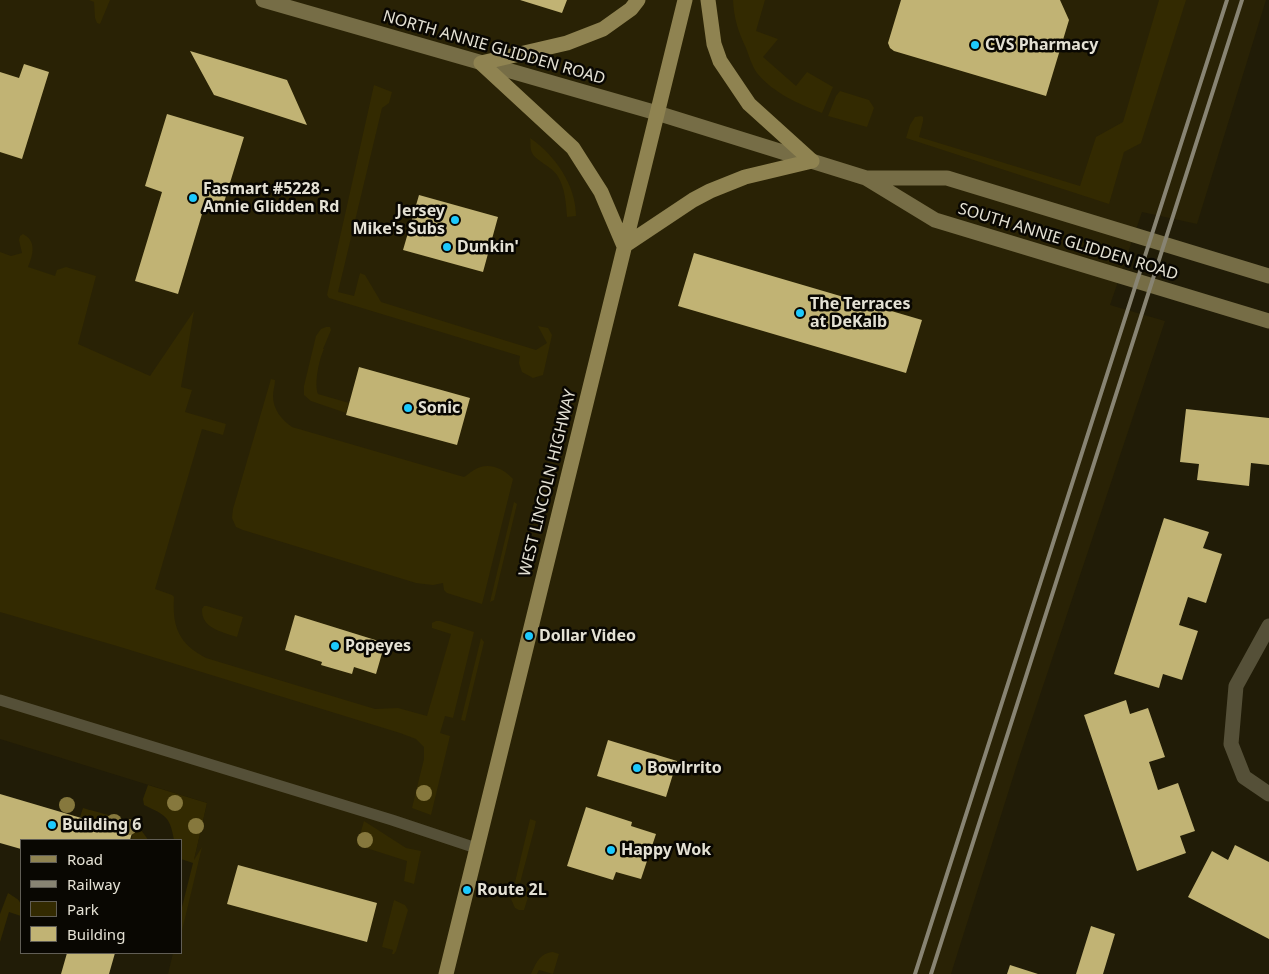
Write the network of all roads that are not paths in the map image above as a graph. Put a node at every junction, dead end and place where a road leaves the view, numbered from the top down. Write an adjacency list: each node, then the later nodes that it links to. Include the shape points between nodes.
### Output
1 (263, 0): 5 (main road, NORTH ANNIE GLIDDEN ROAD)
2 (638, 0): 5 (main road, via 603,29 568,43)
3 (685, 0): 6 (main road, WEST LINCOLN HIGHWAY)
4 (708, 0): 7 (main road, via 714,44 720,61 749,104)
5 (481, 63): 6 (main road, NORTH ANNIE GLIDDEN ROAD); 9 (main road, via 573,148 601,192)
6 (657, 113): 7 (main road, SOUTH ANNIE GLIDDEN ROAD); 9 (main road, WEST LINCOLN HIGHWAY)
7 (812, 161): 8 (main road, SOUTH ANNIE GLIDDEN ROAD); 9 (main road, via 745,176 710,191)
8 (866, 178): 10 (main road, SOUTH ANNIE GLIDDEN ROAD, via 947,178); 11 (main road, SOUTH ANNIE GLIDDEN ROAD, via 935,220)
9 (624, 246): 15 (main road, WEST LINCOLN HIGHWAY)
10 (1269, 276)
11 (1269, 321)
12 (1269, 626): 14 (street, via 1236,686 1231,744 1244,777)
13 (0, 700): 15 (lane)
14 (1269, 794)
15 (476, 848): 16 (main road, WEST LINCOLN HIGHWAY)
16 (446, 974)

